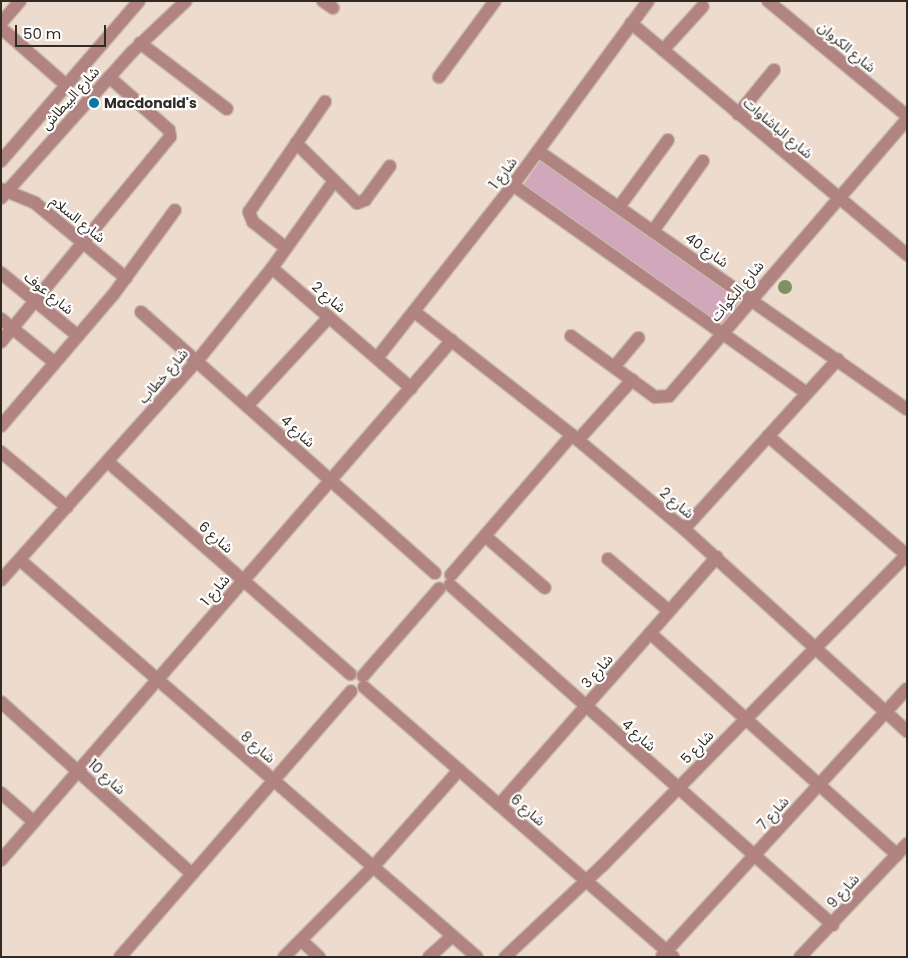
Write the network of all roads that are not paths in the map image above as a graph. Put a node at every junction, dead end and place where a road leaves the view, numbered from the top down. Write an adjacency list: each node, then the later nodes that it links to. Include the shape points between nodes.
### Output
1 (20, 1): 9 (street)
2 (139, 1): 17 (street, شارع البيطاش)
3 (168, 1): 7 (street)
4 (495, 1): 16 (street)
5 (648, 1): 10 (street, شارع 1)
6 (768, 1): 21 (street, شارع الكروان)
7 (185, 3): 12 (street, شارع البيطاش)
8 (703, 6): 13 (street)
9 (1, 23)
10 (631, 23): 13 (street, شارع الباشاوات); 24 (street, شارع 1)
11 (1, 28): 17 (street)
12 (140, 43): 15 (street, شارع البيطاش); 19 (street)
13 (663, 50): 20 (street, شارع الباشاوات)
14 (774, 70): 20 (street)
15 (109, 77): 30 (street, شارع البيطاش); 35 (street, via 169,130 170,137)
16 (440, 77)
17 (68, 86): 25 (street, شارع البيطاش)
18 (325, 102): 23 (street)
19 (227, 109)
20 (738, 114): 31 (street, شارع الباشاوات)
21 (907, 118): 31 (street, شارع البكوات)
22 (668, 140): 32 (street)
23 (296, 143): 28 (street); 36 (street, via 249,212 253,222)
24 (538, 151): 29 (street, شارع 1); 32 (street, شارع 40)
25 (1, 161)
26 (704, 162): 34 (street)
27 (390, 166): 28 (street, via 361,203 353,200)
28 (334, 181): 36 (street, شارع خطاب)
29 (513, 185): 44 (street, شارع 1); 48 (street)
30 (3, 192): 35 (street, شارع السلام, via 35,203)
31 (838, 197): 37 (street, شارع الباشاوات); 41 (street, شارع البكوات)
32 (619, 207): 34 (street, شارع 40)
33 (175, 210): 40 (street)
34 (653, 231): 41 (street, شارع 40)
35 (83, 242): 40 (street, شارع السلام); 42 (street)
36 (286, 248): 38 (street, شارع خطاب)
37 (907, 255)
38 (272, 268): 45 (street, شارع 2); 56 (street, شارع خطاب)
39 (1, 273): 42 (street, شارع عوف)
40 (126, 278): 49 (street)
41 (750, 298): 48 (street, شارع البكوات); 55 (street, شارع 40)
42 (35, 301): 47 (street); 49 (street, شارع عوف)
43 (141, 312): 56 (street, شارع 4)
44 (416, 312): 52 (street, شارع 2); 54 (street, شارع 1)
45 (329, 317): 54 (street, شارع 2); 62 (street)
46 (1, 318): 47 (street)
47 (13, 328): 53 (street); 57 (street)
48 (721, 333): 59 (street, شارع البكوات, via 668,396 655,397); 61 (street)
49 (78, 336): 57 (street)
50 (571, 336): 58 (street, شارع البكوات)
51 (638, 338): 58 (street)
52 (452, 340): 60 (street, شارع 1); 66 (street, شارع 2)
53 (1, 342)
54 (377, 358): 60 (street, شارع 2)
55 (838, 359): 61 (street); 63 (street, شارع 40)
56 (197, 361): 62 (street, شارع 4); 68 (street, شارع خطاب)
57 (54, 362): 64 (street)
58 (614, 367): 59 (street, شارع البكوات)
59 (632, 380): 66 (street)
60 (411, 388): 69 (street, شارع 1)
61 (807, 393): 65 (street)
62 (247, 406): 69 (street, شارع 4)
63 (907, 409)
64 (1, 426)
65 (768, 436): 71 (street); 73 (street)
66 (575, 438): 71 (street, شارع 2); 72 (street)
67 (1, 452): 70 (street)
68 (108, 462): 70 (street, شارع خطاب); 78 (street, شارع 6)
69 (331, 480): 78 (street, شارع 1); 79 (street, شارع 4, via 435,572 442,570)
70 (67, 507): 76 (street, شارع خطاب)
71 (684, 529): 74 (street, شارع 2)
72 (484, 536): 79 (street); 80 (street)
73 (907, 555): 83 (street, شارع 5)
74 (717, 557): 81 (street, شارع 3); 83 (street, شارع 2)
75 (608, 559): 81 (street)
76 (20, 560): 77 (street, شارع خطاب); 85 (street, شارع 8)
77 (1, 580)
78 (244, 581): 84 (street, شارع 6); 85 (street, شارع 1)
79 (447, 583): 86 (street); 90 (street, شارع 4)
80 (545, 588)
81 (669, 611): 82 (street, شارع 3)
82 (650, 633): 90 (street, شارع 3); 92 (street)
83 (816, 646): 91 (street, شارع 2); 92 (street, شارع 5)
84 (350, 674): 86 (street, via 358,673); 88 (street, via 346,681)
85 (158, 680): 95 (street, شارع 1); 96 (street, شارع 8)
86 (364, 681): 88 (street, via 358,692); 94 (street, شارع 6)
87 (907, 689): 91 (street, شارع 7)
88 (351, 691): 96 (street)
89 (1, 702): 95 (street, شارع 10)
90 (586, 706): 98 (street, شارع 4); 100 (street, شارع 3)
91 (886, 711): 93 (street, شارع 2); 97 (street, شارع 7)
92 (745, 720): 97 (street); 98 (street, شارع 5)
93 (907, 731)
94 (459, 770): 100 (street, شارع 6); 106 (street)
95 (78, 771): 101 (street, شارع 1); 107 (street, شارع 10)
96 (273, 780): 106 (street, شارع 8); 107 (street)
97 (819, 785): 103 (street); 104 (street, شارع 7)
98 (677, 789): 104 (street, شارع 4); 108 (street, شارع 5)
99 (1, 792): 101 (street)
100 (499, 805): 108 (street, شارع 6)
101 (34, 822): 105 (street, شارع 1)
102 (907, 844): 103 (street, شارع 9)
103 (896, 855): 109 (street, شارع 9)
104 (754, 856): 109 (street, شارع 4); 112 (street, شارع 7)
105 (1, 860)
106 (373, 867): 110 (street, شارع 8); 111 (street)
107 (192, 874): 113 (street)
108 (587, 882): 112 (street, شارع 6); 118 (street, شارع 5)
109 (832, 924): 119 (street, شارع 9)
110 (452, 936): 116 (street); 117 (street, شارع 8)
111 (301, 940): 114 (street); 115 (street)
112 (667, 955)
113 (120, 957)
114 (284, 957)
115 (319, 957)
116 (429, 957)
117 (477, 957)
118 (505, 957)
119 (800, 957)

